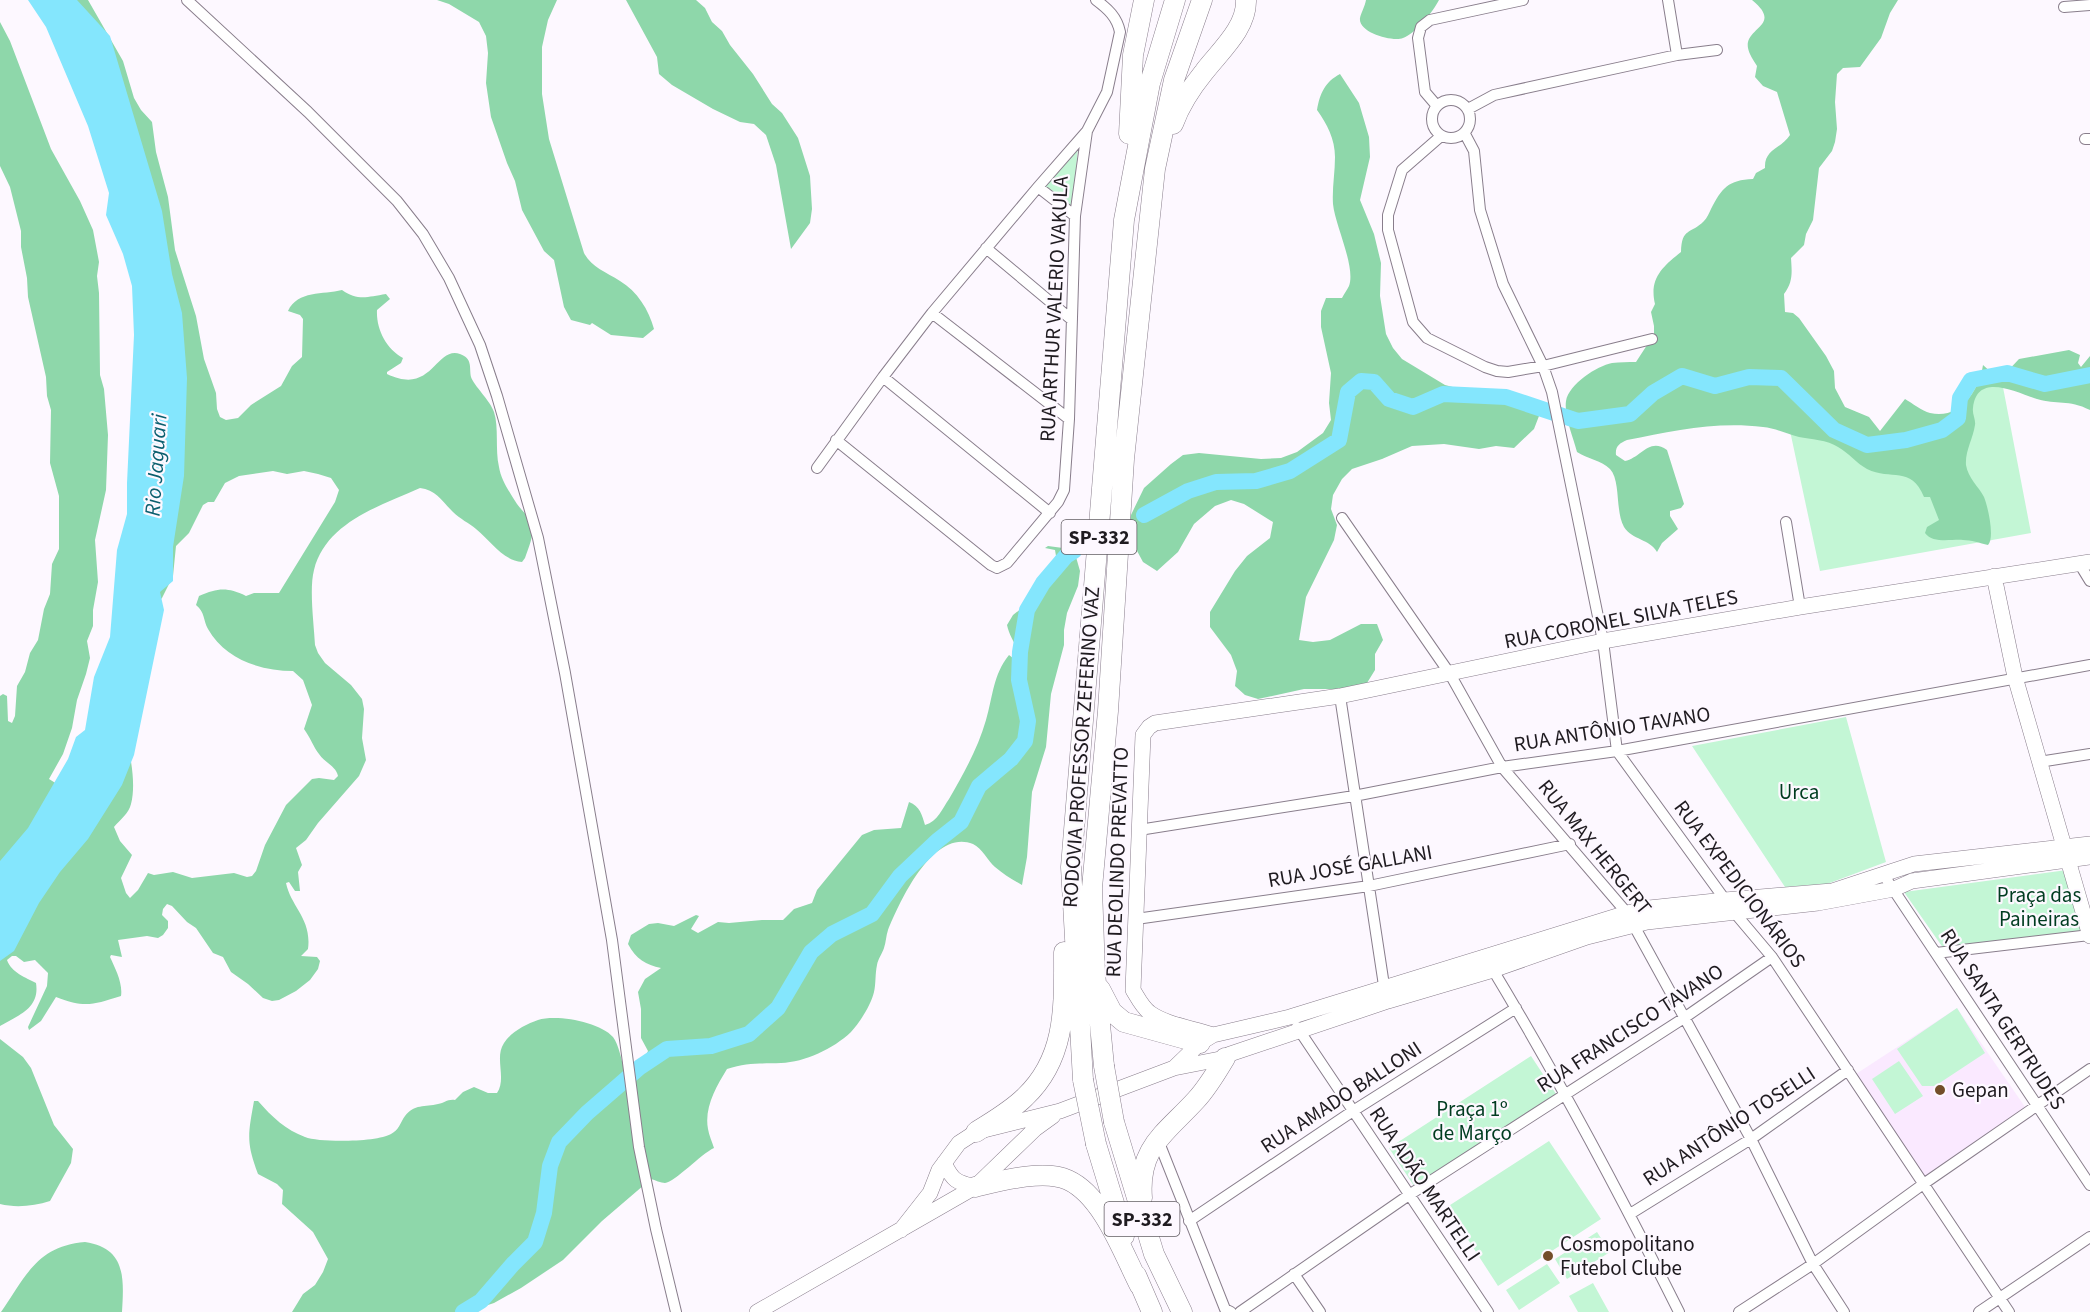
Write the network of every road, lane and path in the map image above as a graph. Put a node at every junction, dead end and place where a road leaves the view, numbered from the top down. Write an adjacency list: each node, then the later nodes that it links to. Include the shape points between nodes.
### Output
1 (187, 0): 100 (street, via 397,201 423,234 449,278 480,345 538,538 612,940 639,1147)
2 (1096, 0): 18 (street, via 1112,13 1120,32 1104,102)
3 (1134, 0): 14 (street)
4 (1144, 0): 14 (highway)
5 (1175, 0): 24 (highway, RODOVIA PROFESSOR ZEFERINO VAZ / SP-332, via 1150,82)
6 (1202, 0): 21 (highway, RODOVIA PROFESSOR ZEFERINO VAZ / SP-332, via 1174,80)
7 (1246, 0): 21 (highway, via 1242,20 1177,114)
8 (1523, 0): 10 (street)
9 (1668, 0): 15 (street)
10 (1499, 2): 16 (street, via 1430,20 1421,27 1418,38 1425,92)
11 (2090, 5): 12 (street)
12 (2064, 7)
13 (1717, 50): 15 (street)
14 (1133, 55): 24 (highway)
15 (1677, 55): 17 (street, via 1494,95)
16 (1437, 106): 17 (street, via 1453,100); 20 (street, via 1432,122)
17 (1468, 109): 19 (street, via 1471,119)
18 (1087, 131): 22 (street); 23 (street, RUA ARTHUR VALERIO VAKULA)
19 (1465, 134): 20 (street, via 1449,139); 29 (street, RUA EXPEDICIONÁRIOS, via 1474,151 1480,210 1503,284)
20 (1441, 136): 29 (street, via 1402,170 1388,215 1388,230 1413,322 1427,338 1497,371)
21 (1155, 169): 68 (highway, RODOVIA PROFESSOR ZEFERINO VAZ / SP-332, via 1124,459 1092,888)
22 (1038, 187): 23 (street); 25 (street)
23 (1075, 216): 27 (street, RUA ARTHUR VALERIO VAKULA)
24 (1124, 220): 57 (highway, RODOVIA PROFESSOR ZEFERINO VAZ / SP-332)
25 (986, 248): 26 (street); 27 (street)
26 (932, 313): 30 (street); 31 (street)
27 (1072, 320): 31 (street, RUA ARTHUR VALERIO VAKULA)
28 (1652, 339): 29 (street)
29 (1543, 366): 41 (street, RUA EXPEDICIONÁRIOS, via 1561,432)
30 (883, 376): 32 (street); 34 (street)
31 (1069, 419): 34 (street, RUA ARTHUR VALERIO VAKULA, via 1064,490)
32 (836, 440): 33 (street); 34 (street, via 997,568 1008,563)
33 (817, 468)
34 (1050, 513)
35 (1342, 518): 43 (street, RUA MAX HERGERT)
36 (1786, 522): 40 (street)
37 (2084, 562): 38 (street, RUA CORONEL SILVA TELES); 39 (street)
38 (1994, 576): 40 (street, RUA CORONEL SILVA TELES); 44 (street)
39 (2090, 580)
40 (1800, 607): 41 (street, RUA CORONEL SILVA TELES)
41 (1603, 641): 43 (street, RUA CORONEL SILVA TELES); 47 (street, RUA EXPEDICIONÁRIOS)
42 (2090, 665): 44 (street, RUA ANTÔNIO TAVANO)
43 (1450, 674): 45 (street, RUA CORONEL SILVA TELES); 50 (street, RUA MAX HERGERT)
44 (2015, 677): 47 (street, RUA ANTÔNIO TAVANO); 49 (street)
45 (1340, 696): 46 (street, RUA CORONEL SILVA TELES); 51 (street)
46 (1160, 722): 52 (street, RUA DEOLINDO PREVATTO, via 1143,735)
47 (1617, 751): 50 (street, RUA ANTÔNIO TAVANO); 61 (street, RUA EXPEDICIONÁRIOS)
48 (2090, 754): 49 (street)
49 (2039, 762): 55 (street)
50 (1503, 767): 51 (street, RUA ANTÔNIO TAVANO); 53 (street, RUA MAX HERGERT)
51 (1354, 796): 52 (street, RUA ANTÔNIO TAVANO); 59 (street)
52 (1139, 830): 62 (street, RUA DEOLINDO PREVATTO)
53 (1570, 844): 59 (street, RUA JOSÉ GALLANI); 63 (street, RUA MAX HERGERT)
54 (2090, 844): 55 (street)
55 (2065, 853): 56 (street); 58 (street, via 1914,864); 60 (street, via 1912,881); 64 (street)
56 (2090, 856)
57 (1071, 867): 82 (highway, via 1064,887 1064,1011 1052,1059 1026,1097); 98 (highway, RODOVIA PROFESSOR ZEFERINO VAZ / SP-332, bridge, via 1083,1080 1096,1144)
58 (1883, 874): 60 (street, RUA SANTA GERTRUDES); 61 (street, via 1832,891)
59 (1369, 886): 62 (street, RUA JOSÉ GALLANI); 69 (street)
60 (1894, 889): 61 (street, via 1818,903); 65 (street, RUA SANTA GERTRUDES)
61 (1729, 906): 63 (street, via 1649,908); 66 (street, RUA EXPEDICIONÁRIOS)
62 (1136, 919): 73 (street, RUA DEOLINDO PREVATTO, via 1132,983 1140,1003 1164,1020)
63 (1631, 919): 67 (street); 69 (street); 71 (street, RUA MAX HERGERT)
64 (2090, 935): 65 (street)
65 (1936, 953): 79 (street, RUA SANTA GERTRUDES)
66 (1772, 957): 71 (street, RUA FRANCISCO TAVANO); 77 (street, RUA EXPEDICIONÁRIOS)
67 (1494, 970): 69 (street); 70 (street)
68 (1095, 973): 73 (highway, via 1103,998 1124,1022); 86 (highway, RODOVIA PROFESSOR ZEFERINO VAZ / SP-332, bridge, via 1104,1066)
69 (1386, 995): 72 (street)
70 (1516, 1008): 78 (street); 81 (street, RUA AMADO BALLONI)
71 (1684, 1018): 78 (street, RUA FRANCISCO TAVANO); 83 (street, RUA MAX HERGERT)
72 (1294, 1024): 73 (street); 74 (street); 81 (street, RUA ADÃO MARTELLI)
73 (1211, 1037): 74 (street, via 1228,1040 1232,1047); 75 (street)
74 (1223, 1058): 75 (street); 84 (highway, via 1211,1082); 86 (highway, via 1152,1129)
75 (1174, 1068): 80 (street)
76 (2090, 1069): 79 (street)
77 (1848, 1070): 83 (street, RUA ANTÔNIO TOSELLI); 87 (street, RUA EXPEDICIONÁRIOS)
78 (1565, 1094): 90 (street, RUA FRANCISCO TAVANO); 91 (street)
79 (2036, 1106): 87 (street); 88 (street, RUA SANTA GERTRUDES)
80 (1060, 1111): 82 (street); 89 (street)
81 (1353, 1111): 90 (street, RUA ADÃO MARTELLI); 92 (street, RUA AMADO BALLONI)
82 (976, 1132): 85 (street, via 958,1143)
83 (1751, 1139): 91 (street, RUA ANTÔNIO TOSELLI); 96 (street, RUA MAX HERGERT)
84 (1158, 1140): 92 (street); 93 (highway, via 1142,1173)
85 (944, 1163): 89 (street, via 958,1183); 94 (street, via 930,1193)
86 (1131, 1182): 93 (highway, RODOVIA PROFESSOR ZEFERINO VAZ / SP-332)
87 (1922, 1185): 96 (street); 99 (street, RUA EXPEDICIONÁRIOS)
88 (2090, 1185)
89 (975, 1187): 94 (street); 98 (highway, via 1011,1179 1066,1179 1085,1191 1100,1210)
90 (1409, 1195): 97 (street, RUA FRANCISCO TAVANO); 107 (street, RUA ADÃO MARTELLI)
91 (1630, 1214): 108 (street)
92 (1189, 1221): 104 (street, via 1225,1309)
93 (1145, 1228): 103 (highway, RODOVIA PROFESSOR ZEFERINO VAZ / SP-332)
94 (901, 1230): 101 (street)
95 (2090, 1237): 99 (street)
96 (1813, 1264): 109 (street); 110 (street, RUA MAX HERGERT)
97 (1294, 1274): 105 (street, RUA FRANCISCO TAVANO); 106 (street)
98 (1140, 1286): 102 (highway, RODOVIA PROFESSOR ZEFERINO VAZ / SP-332)
99 (2000, 1299): 111 (street); 112 (street, RUA EXPEDICIONÁRIOS)
100 (676, 1312)
101 (757, 1312)
102 (1152, 1312)
103 (1182, 1312)
104 (1231, 1312)
105 (1240, 1312)
106 (1320, 1312)
107 (1487, 1312)
108 (1678, 1312)
109 (1739, 1312)
110 (1844, 1312)
111 (1979, 1312)
112 (2009, 1312)

